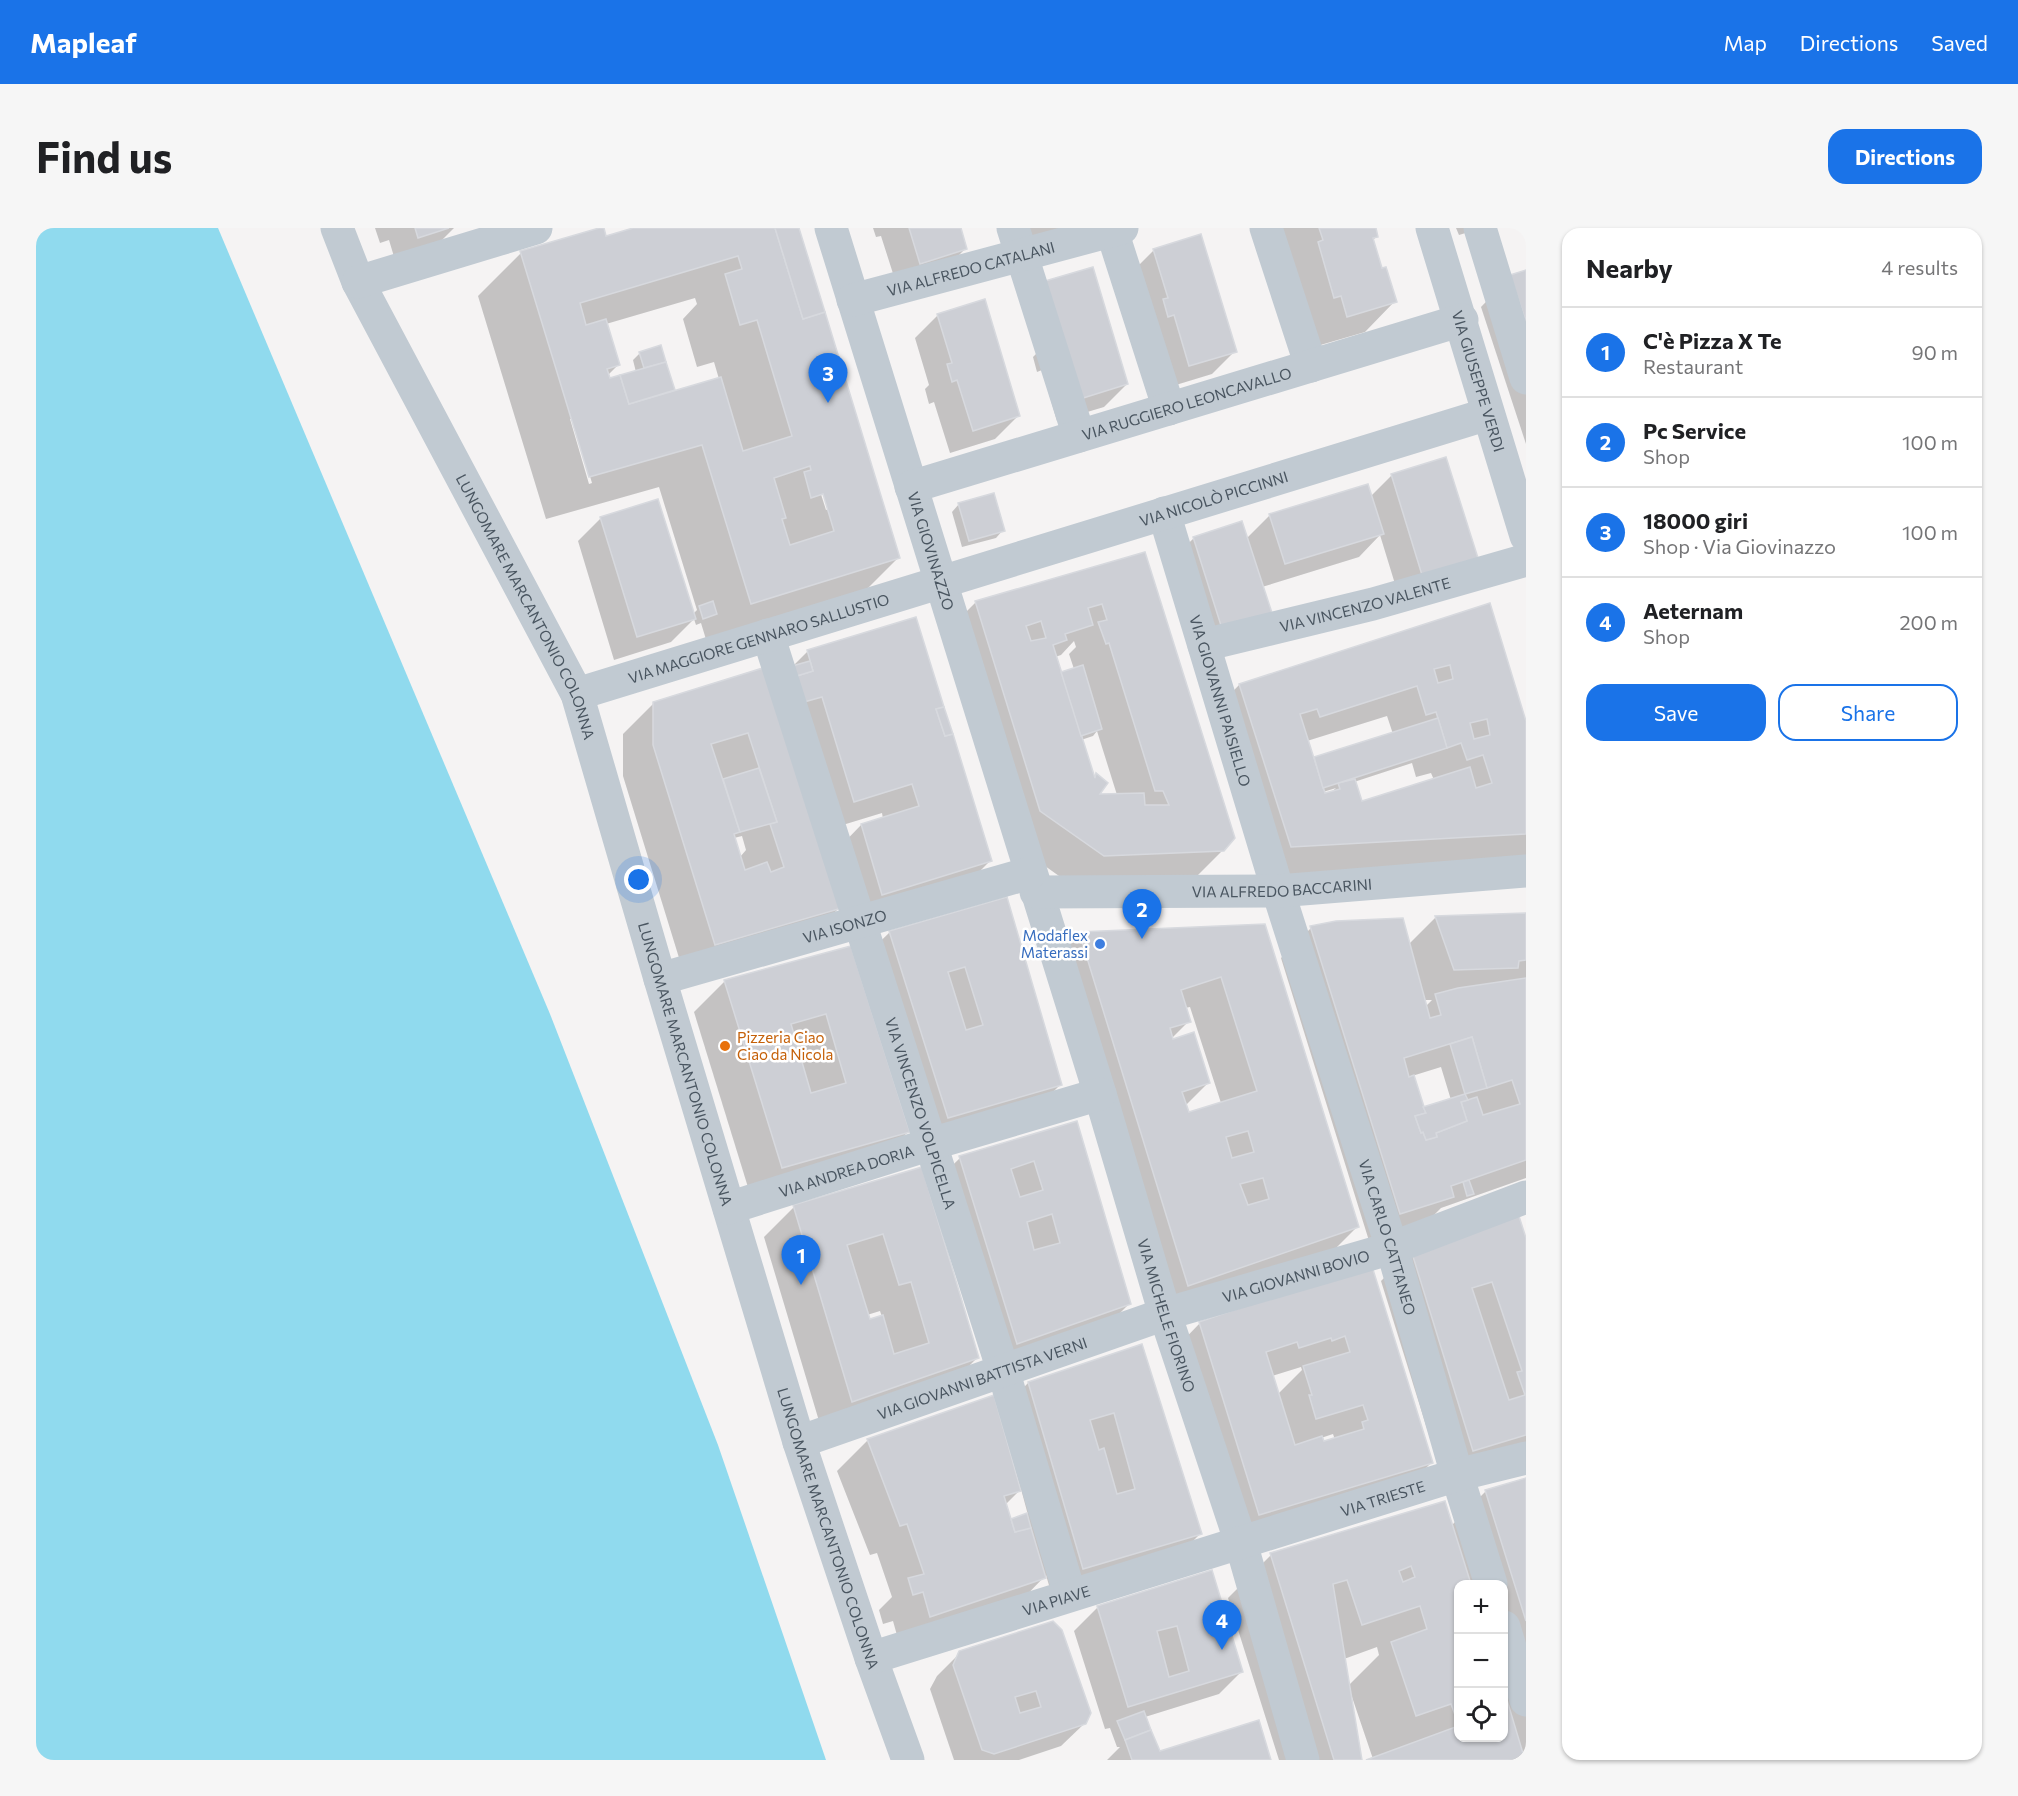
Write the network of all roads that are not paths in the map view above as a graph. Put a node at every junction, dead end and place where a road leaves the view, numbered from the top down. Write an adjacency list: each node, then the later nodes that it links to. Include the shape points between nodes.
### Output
1 (336, 228): 10 (street, LUNGOMARE MARCANTONIO COLONNA)
2 (536, 228): 8 (street)
3 (831, 228): 11 (street, VIA GIOVINAZZO)
4 (1266, 228): 13 (street)
5 (1432, 228): 12 (street, VIA GIUSEPPE VERDI)
6 (1480, 228): 14 (street)
7 (1115, 229): 9 (street, VIA ALFREDO CATALANI); 15 (street)
8 (484, 235): 10 (street)
9 (1017, 242): 11 (street, VIA ALFREDO CATALANI); 17 (street)
10 (358, 282): 25 (street, LUNGOMARE MARCANTONIO COLONNA)
11 (853, 300): 18 (street, VIA GIOVINAZZO)
12 (1462, 321): 13 (street, VIA RUGGIERO LEONCAVALLO); 16 (street, VIA GIUSEPPE VERDI)
13 (1311, 366): 15 (street, VIA RUGGIERO LEONCAVALLO)
14 (1526, 378)
15 (1169, 409): 17 (street, VIA RUGGIERO LEONCAVALLO)
16 (1488, 414): 19 (street, VIA NICOLÒ PICCINNI); 20 (street, VIA GIUSEPPE VERDI)
17 (1079, 436): 18 (street, VIA RUGGIERO LEONCAVALLO)
18 (911, 487): 22 (street, VIA GIOVINAZZO)
19 (1164, 513): 22 (street, VIA NICOLÒ PICCINNI); 24 (street, VIA GIOVANNI PAISIELLO)
20 (1526, 536)
21 (1526, 561): 24 (street, VIA VINCENZO VALENTE)
22 (940, 582): 23 (street, VIA MAGGIORE GENNARO SALLUSTIO); 27 (street, VIA GIOVINAZZO)
23 (768, 635): 25 (street, VIA MAGGIORE GENNARO SALLUSTIO); 29 (street, VIA VINCENZO VOLPICELLA)
24 (1204, 645): 28 (street, VIA GIOVANNI PAISIELLO)
25 (577, 694): 30 (street, LUNGOMARE MARCANTONIO COLONNA)
26 (1526, 871): 28 (street, VIA ALFREDO BACCARINI)
27 (1033, 882): 28 (street, VIA ALFREDO BACCARINI); 29 (street, VIA ISONZO); 31 (street, VIA MICHELE FIORINO)
28 (1278, 891): 35 (street, VIA CARLO CATTANEO)
29 (859, 924): 30 (street, VIA ISONZO); 32 (street, VIA VINCENZO VOLPICELLA)
30 (660, 979): 34 (street, LUNGOMARE MARCANTONIO COLONNA)
31 (1100, 1094): 32 (street, VIA ANDREA DORIA); 36 (street, VIA MICHELE FIORINO)
32 (931, 1144): 34 (street, VIA ANDREA DORIA); 37 (street, VIA VINCENZO VOLPICELLA)
33 (1526, 1197): 35 (street, VIA GIOVANNI BOVIO)
34 (729, 1208): 38 (street, LUNGOMARE MARCANTONIO COLONNA)
35 (1392, 1248): 36 (street, VIA GIOVANNI BOVIO); 40 (street, VIA CARLO CATTANEO)
36 (1165, 1314): 37 (street, VIA GIOVANNI BATTISTA VERNI); 41 (street, VIA MICHELE FIORINO)
37 (1003, 1370): 38 (street, VIA GIOVANNI BATTISTA VERNI); 43 (street, VIA VINCENZO VOLPICELLA)
38 (799, 1442): 45 (street, LUNGOMARE MARCANTONIO COLONNA)
39 (1526, 1458): 40 (street, VIA TRIESTE)
40 (1457, 1475): 41 (street, VIA TRIESTE); 42 (street, VIA CARLO CATTANEO)
41 (1241, 1543): 43 (street, VIA PIAVE); 48 (street, VIA MICHELE FIORINO)
42 (1490, 1580)
43 (1070, 1595): 45 (street, VIA PIAVE)
44 (1505, 1634): 46 (street)
45 (871, 1658): 47 (street, LUNGOMARE MARCANTONIO COLONNA)
46 (1526, 1700)
47 (908, 1760)
48 (1303, 1760)

